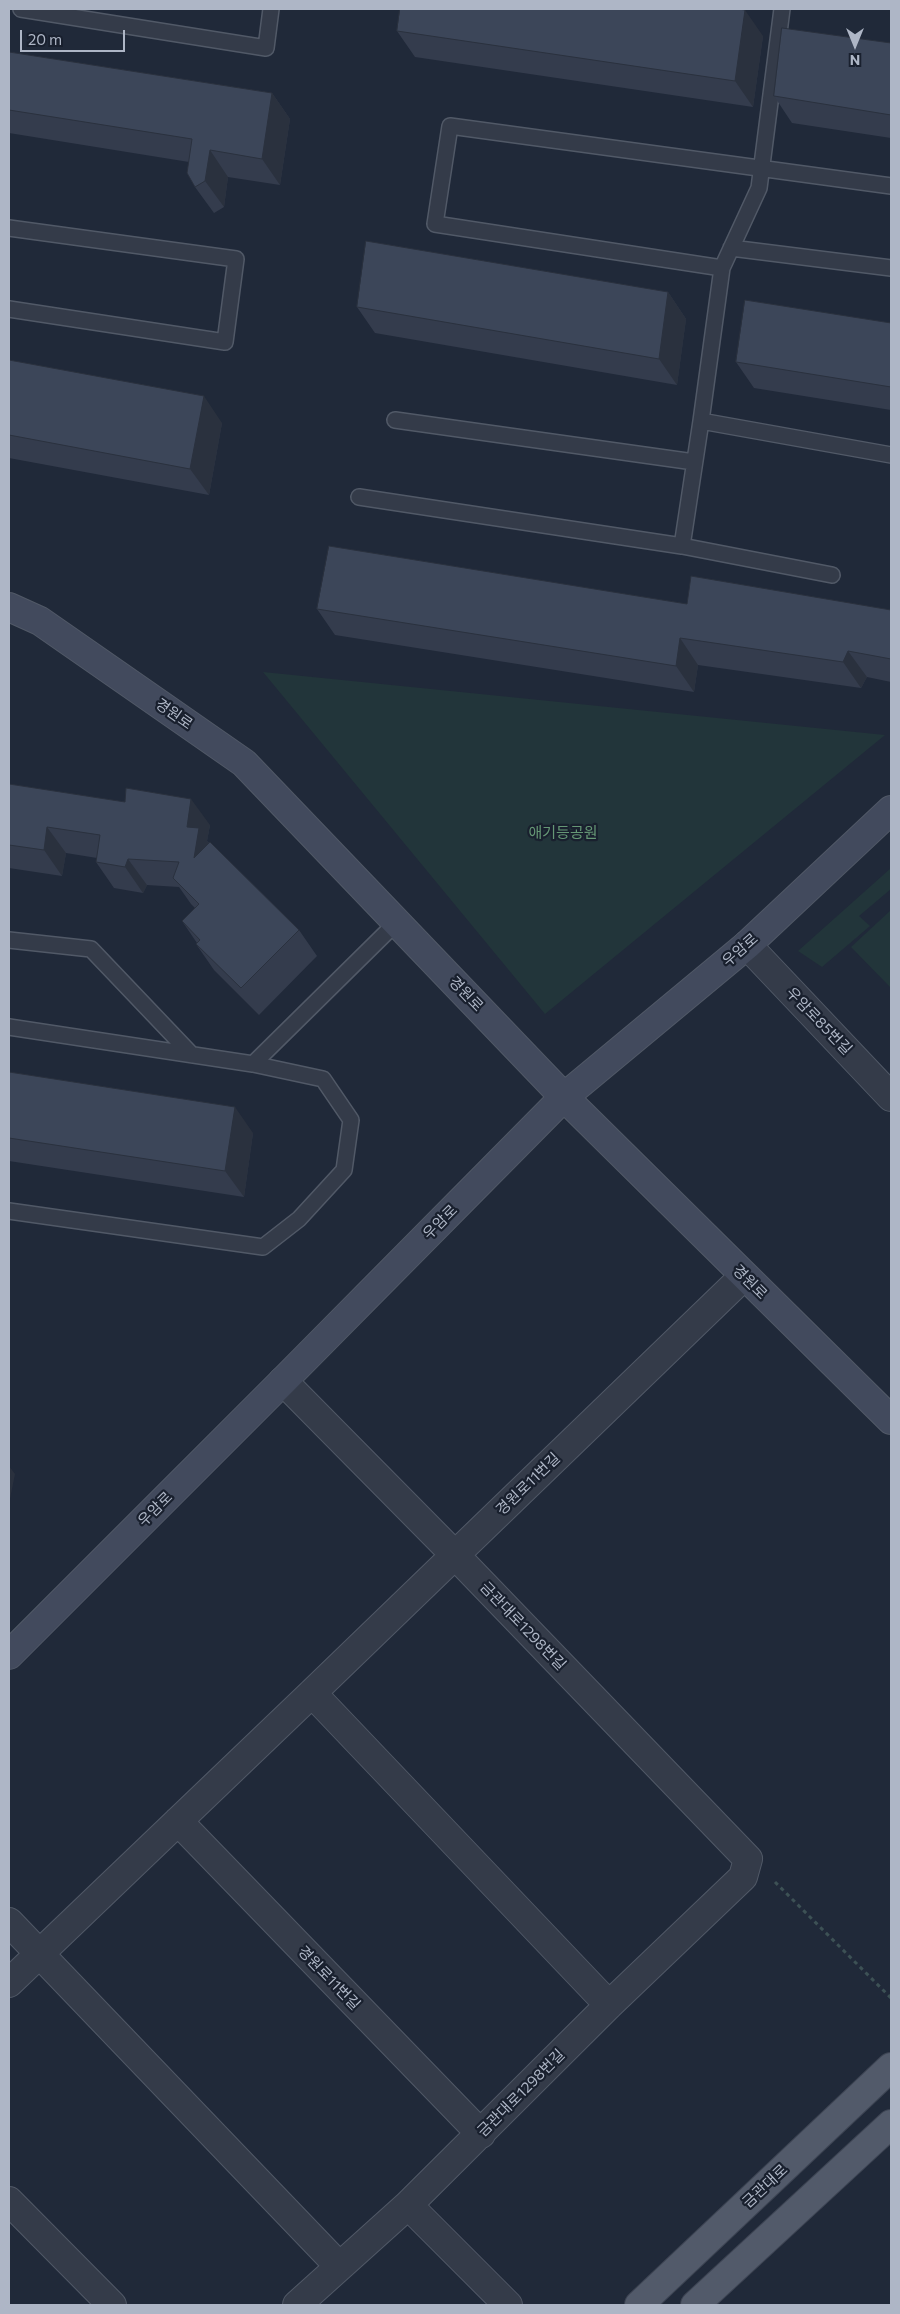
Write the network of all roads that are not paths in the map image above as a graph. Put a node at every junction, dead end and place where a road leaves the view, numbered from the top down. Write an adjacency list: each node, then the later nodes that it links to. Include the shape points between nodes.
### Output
1 (21, 9): 2 (lane, via 266,48)
2 (271, 9)
3 (782, 9): 4 (lane)
4 (761, 168): 5 (lane); 7 (lane, via 759,188); 8 (lane, via 450,126 435,224)
5 (891, 186)
6 (9, 228): 10 (lane, via 236,259 226,342)
7 (731, 248): 8 (lane); 9 (lane)
8 (722, 268): 12 (lane)
9 (891, 268)
10 (9, 309)
11 (395, 420): 14 (lane)
12 (701, 421): 13 (lane); 14 (lane)
13 (891, 455)
14 (694, 462): 16 (lane)
15 (359, 497): 16 (lane)
16 (682, 546): 17 (lane)
17 (832, 575)
18 (9, 607): 20 (street, 경원로, via 40,622 244,763)
19 (891, 810): 22 (street, 우암로)
20 (397, 922): 25 (lane); 26 (street, 경원로)
21 (9, 940): 24 (lane, via 91,949)
22 (747, 945): 26 (street, 우암로); 27 (street, 우암로85번길)
23 (9, 1027): 24 (lane)
24 (192, 1055): 25 (lane)
25 (253, 1064): 28 (lane, via 323,1079 351,1120 344,1170 299,1219 263,1246)
26 (564, 1096): 29 (street, 경원로); 30 (street, 우암로)
27 (891, 1097)
28 (9, 1210)
29 (744, 1276): 31 (street, 경원로); 32 (street, 경원로11번길)
30 (283, 1382): 32 (street, 금관대로1298번길); 33 (street, 우암로)
31 (891, 1420)
32 (455, 1555): 34 (street, 경원로11번길); 39 (street, 금관대로1298번길, via 748,1859 743,1878)
33 (9, 1655)
34 (312, 1693): 35 (street, 경원로11번길); 39 (street)
35 (178, 1821): 37 (street, 경원로11번길); 42 (street, 경원로11번길)
36 (9, 1922): 37 (street)
37 (37, 1954): 38 (street, 경원로11번길); 45 (street)
38 (9, 1982)
39 (609, 2005): 42 (street, 금관대로1298번길)
40 (891, 2067): 49 (main road, 금관대로)
41 (891, 2124): 50 (main road)
42 (481, 2134): 44 (street, 금관대로1298번길)
43 (9, 2201): 46 (street)
44 (408, 2205): 45 (street, 금관대로1298번길); 48 (street)
45 (338, 2266): 47 (street, 금관대로1298번길)
46 (112, 2305)
47 (297, 2305)
48 (508, 2305)
49 (639, 2305)
50 (695, 2305)

